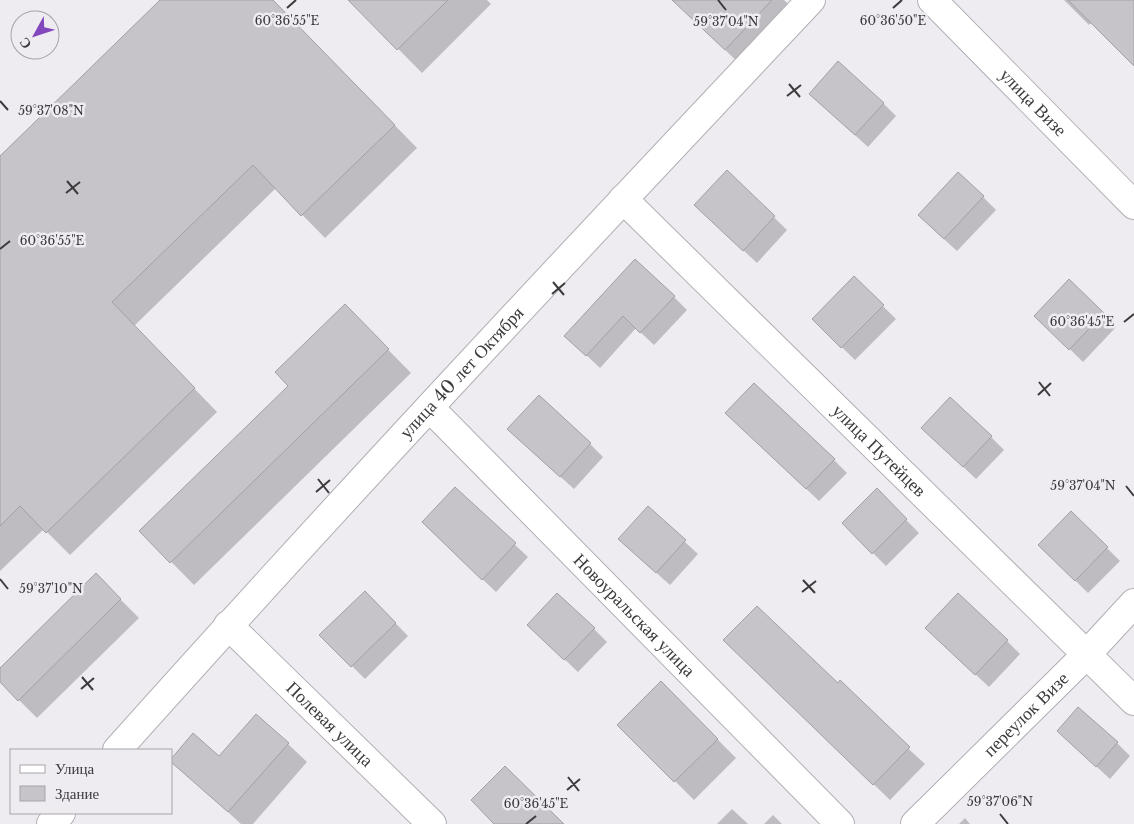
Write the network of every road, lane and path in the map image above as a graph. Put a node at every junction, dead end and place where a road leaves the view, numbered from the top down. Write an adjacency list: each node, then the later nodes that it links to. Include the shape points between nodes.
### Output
1 (811, 0): 3 (street, улица 40 лет Октября)
2 (932, 0): 4 (street, улица Визе)
3 (623, 199): 5 (street, улица 40 лет Октября); 8 (street, улица Путейцев)
4 (1134, 205)
5 (430, 408): 7 (street, улица 40 лет Октября); 14 (street, Новоуральская улица)
6 (1134, 603): 8 (street, переулок Визе)
7 (228, 625): 10 (street, улица 40 лет Октября); 13 (street, Полевая улица)
8 (1087, 654): 9 (street, улица Путейцев); 15 (street, переулок Визе)
9 (1134, 701)
10 (118, 749)
11 (60, 814): 12 (street)
12 (51, 824)
13 (432, 824)
14 (840, 824)
15 (915, 824)

